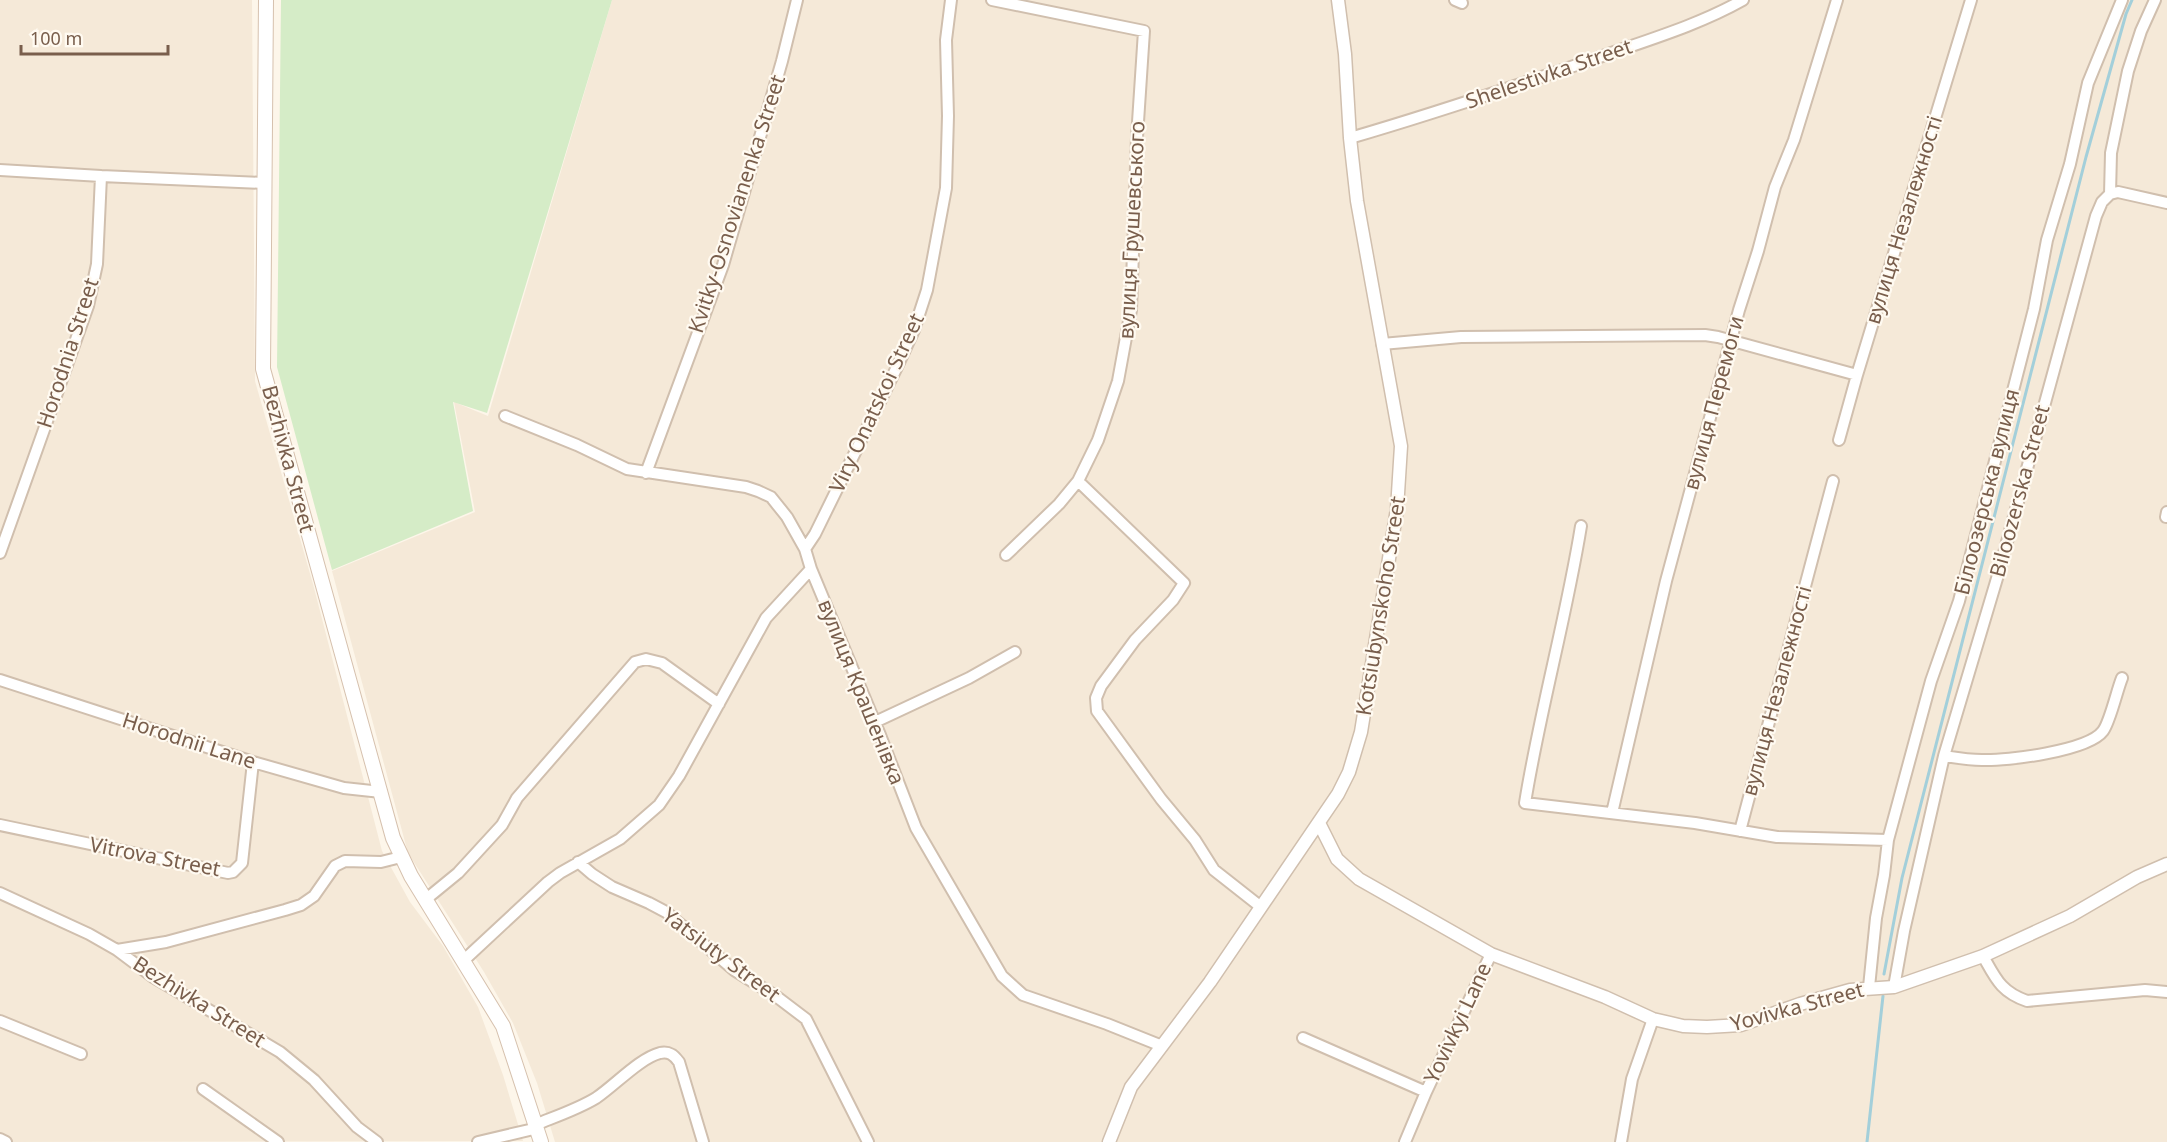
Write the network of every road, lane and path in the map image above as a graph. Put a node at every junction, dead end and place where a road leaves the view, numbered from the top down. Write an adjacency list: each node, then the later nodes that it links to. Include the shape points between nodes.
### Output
1 (266, 0): 14 (main road, Bezhivka Street)
2 (797, 0): 22 (street, Kvitky-Osnovianenka Street, via 723,264)
3 (951, 0): 26 (street, Viry Onatskoi Street, via 946,40 946,188 927,290 896,369)
4 (992, 0): 23 (street, вулиця Грушевського, via 1144,32 1131,310 1118,381 1098,440)
5 (1338, 0): 11 (street, Kotsiubynskoho Street)
6 (1743, 0): 11 (street, Shelestivka Street, via 1663,35 1434,114)
7 (1837, 0): 17 (street, вулиця Перемоги, via 1775,187)
8 (1971, 0): 19 (street, вулиця Незалежності)
9 (2122, 0): 42 (street, Білоозерська вулиця, via 2088,83 1959,601 1931,681)
10 (2155, 0): 15 (street, Biloozerska Street, via 2126,81 2112,153)
11 (1350, 138): 18 (street, Kotsiubynskoho Street, via 1356,201)
12 (0, 170): 13 (street)
13 (101, 176): 14 (street); 27 (street, Horodnia Street, via 97,264 88,306)
14 (264, 183): 37 (main road, Bezhivka Street, via 263,369)
15 (2110, 194): 16 (street, via 2118,192); 35 (street, Biloozerska Street, via 2096,216)
16 (2167, 203)
17 (1731, 340): 18 (street, via 1705,336 1473,336); 19 (street); 38 (street, вулиця Перемоги, via 1666,581)
18 (1382, 344): 39 (street, Kotsiubynskoho Street, via 1401,446 1398,508 1361,732 1349,772)
19 (1857, 375): 21 (street, вулиця Незалежності)
20 (505, 416): 22 (street, вулиця Крашенівка, via 627,469)
21 (1839, 440)
22 (646, 473): 26 (street, вулиця Крашенівка, via 746,487 771,497)
23 (1078, 481): 28 (street); 48 (street, via 1184,584 1101,686 1096,698 1098,711 1215,870)
24 (1833, 481): 41 (street, вулиця Незалежності)
25 (1581, 526): 38 (street, via 1525,803)
26 (805, 549): 29 (street, вулиця Крашенівка)
27 (0, 553)
28 (1006, 555)
29 (811, 569): 33 (street, via 766,618); 34 (street, вулиця Крашенівка)
30 (1015, 652): 34 (street, via 960,683)
31 (2122, 678): 35 (street, via 2103,731 2094,738 2064,749 2011,759)
32 (0, 680): 36 (street, Horodnii Lane)
33 (719, 704): 44 (street, via 659,805 620,839); 47 (street, via 662,663 646,659 635,662 517,798 502,825 459,873)
34 (875, 722): 59 (street, вулиця Крашенівка, via 916,828 1002,976 1023,995)
35 (1944, 756): 54 (street, Biloozerska Street)
36 (253, 762): 37 (street, Horodnii Lane, via 344,788); 40 (street, Vitrova Street, via 242,863 234,872)
37 (381, 792): 43 (main road, Bezhivka Street)
38 (1612, 813): 41 (street)
39 (1319, 823): 48 (street, Kotsiubynskoho Street); 50 (street, Yovivka Street, via 1337,859 1359,879)
40 (0, 825)
41 (1740, 831): 42 (street, via 1777,837)
42 (1888, 840): 53 (street, Білоозерська вулиця)
43 (401, 857): 47 (main road, Bezhivka Street); 49 (street, via 389,862 345,861 335,866 314,896 301,905 166,942)
44 (578, 862): 52 (street, via 548,882); 71 (street, Yatsiuty Street, via 612,887 666,912 734,970 806,1019)
45 (2167, 864): 51 (street, Yovivka Street, via 2070,916)
46 (0, 893): 49 (street, Bezhivka Street)
47 (426, 900): 52 (main road, Bezhivka Street)
48 (1261, 907): 59 (street, Kotsiubynskoho Street)
49 (117, 950): 67 (street, Bezhivka Street, via 153,977 280,1052)
50 (1491, 954): 56 (street, Yovivka Street); 62 (street, Yovivkyi Lane)
51 (1983, 956): 54 (street, Yovivka Street); 55 (street, via 1998,982 2012,996 2027,1002 2145,990)
52 (463, 961): 63 (main road, Bezhivka Street, via 503,1026)
53 (1869, 987): 54 (street, Yovivka Street); 56 (street, Yovivka Street, via 1832,994 1741,1025 1683,1026)
54 (1894, 987)
55 (2167, 992)
56 (1653, 1019): 74 (street, via 1632,1079)
57 (0, 1021): 60 (street)
58 (1303, 1038): 62 (street, Yovivkyi Lane)
59 (1162, 1046): 72 (street, Kotsiubynskoho Street, via 1131,1087)
60 (81, 1054)
61 (202, 1089): 66 (street)
62 (1426, 1092): 73 (street, Yovivkyi Lane)
63 (537, 1126): 68 (street); 69 (main road, Bezhivka Street); 70 (street, via 596,1098 663,1052 674,1055 679,1062)
64 (0, 1139): 65 (street)
65 (6, 1142)
66 (278, 1142)
67 (377, 1142)
68 (478, 1142)
69 (541, 1142)
70 (703, 1142)
71 (868, 1142)
72 (1109, 1142)
73 (1405, 1142)
74 (1620, 1142)

